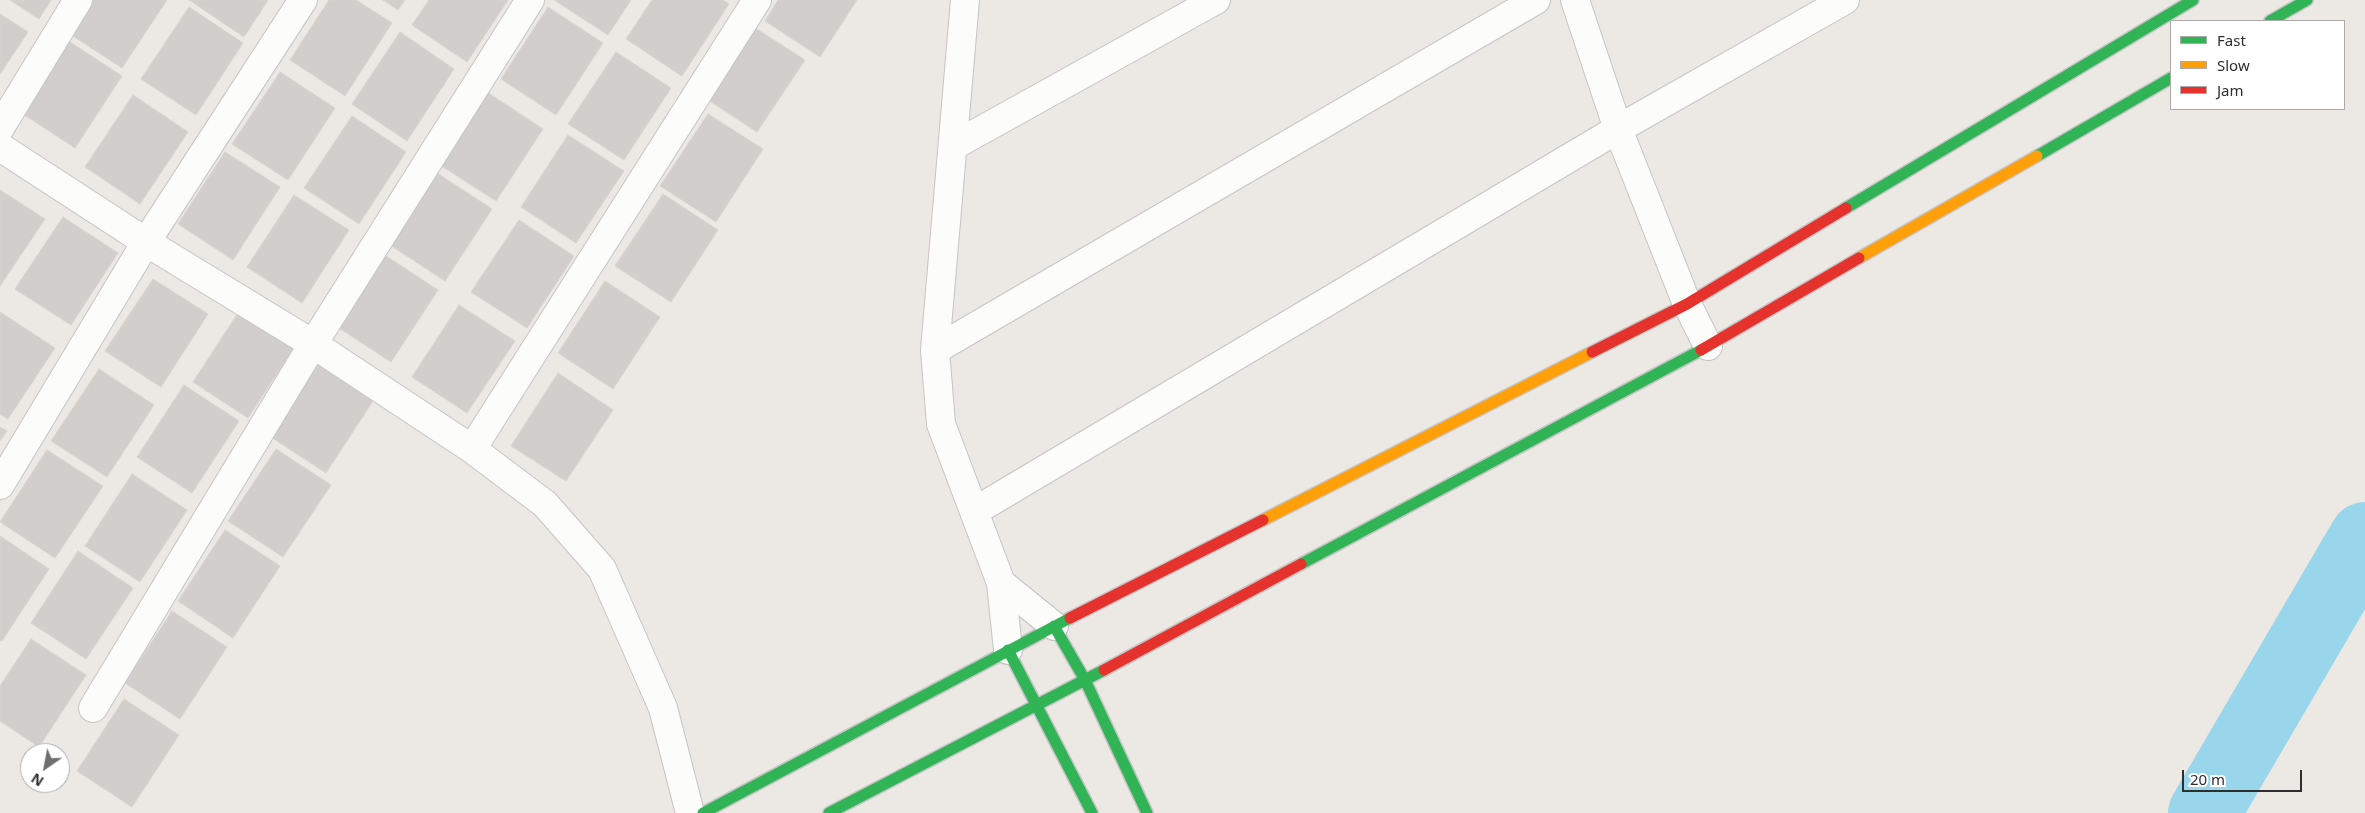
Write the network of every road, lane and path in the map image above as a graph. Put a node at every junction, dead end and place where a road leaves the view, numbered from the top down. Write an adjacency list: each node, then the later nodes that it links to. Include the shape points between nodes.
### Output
1 (78, 0): 14 (street)
2 (304, 0): 18 (street)
3 (530, 0): 20 (street)
4 (757, 0): 23 (street)
5 (965, 0): 16 (street)
6 (1216, 0): 16 (street)
7 (1536, 0): 22 (street)
8 (1575, 0): 15 (street)
9 (1845, 0): 15 (street)
10 (2194, 0): 19 (main road)
11 (2307, 0): 12 (main road)
12 (2272, 20)
13 (2170, 79): 21 (main road)
14 (0, 128)
15 (1618, 129): 19 (street); 25 (street)
16 (953, 146): 22 (street)
17 (0, 147): 18 (street)
18 (146, 242): 20 (street); 24 (street)
19 (1687, 304): 21 (street); 27 (main road)
20 (313, 344): 23 (street); 31 (street)
21 (1708, 346): 29 (main road)
22 (935, 350): 25 (street, via 941,424)
23 (472, 449): 32 (street, via 546,504 602,569 663,708)
24 (0, 485)
25 (976, 511): 26 (street)
26 (1001, 583): 27 (street); 28 (street)
27 (1054, 626): 28 (main road); 29 (main road)
28 (1008, 650): 30 (main road); 33 (main road)
29 (1084, 680): 30 (main road); 36 (main road)
30 (1037, 705): 34 (main road); 35 (main road)
31 (93, 708)
32 (690, 813)
33 (703, 813)
34 (829, 813)
35 (1092, 813)
36 (1147, 813)

